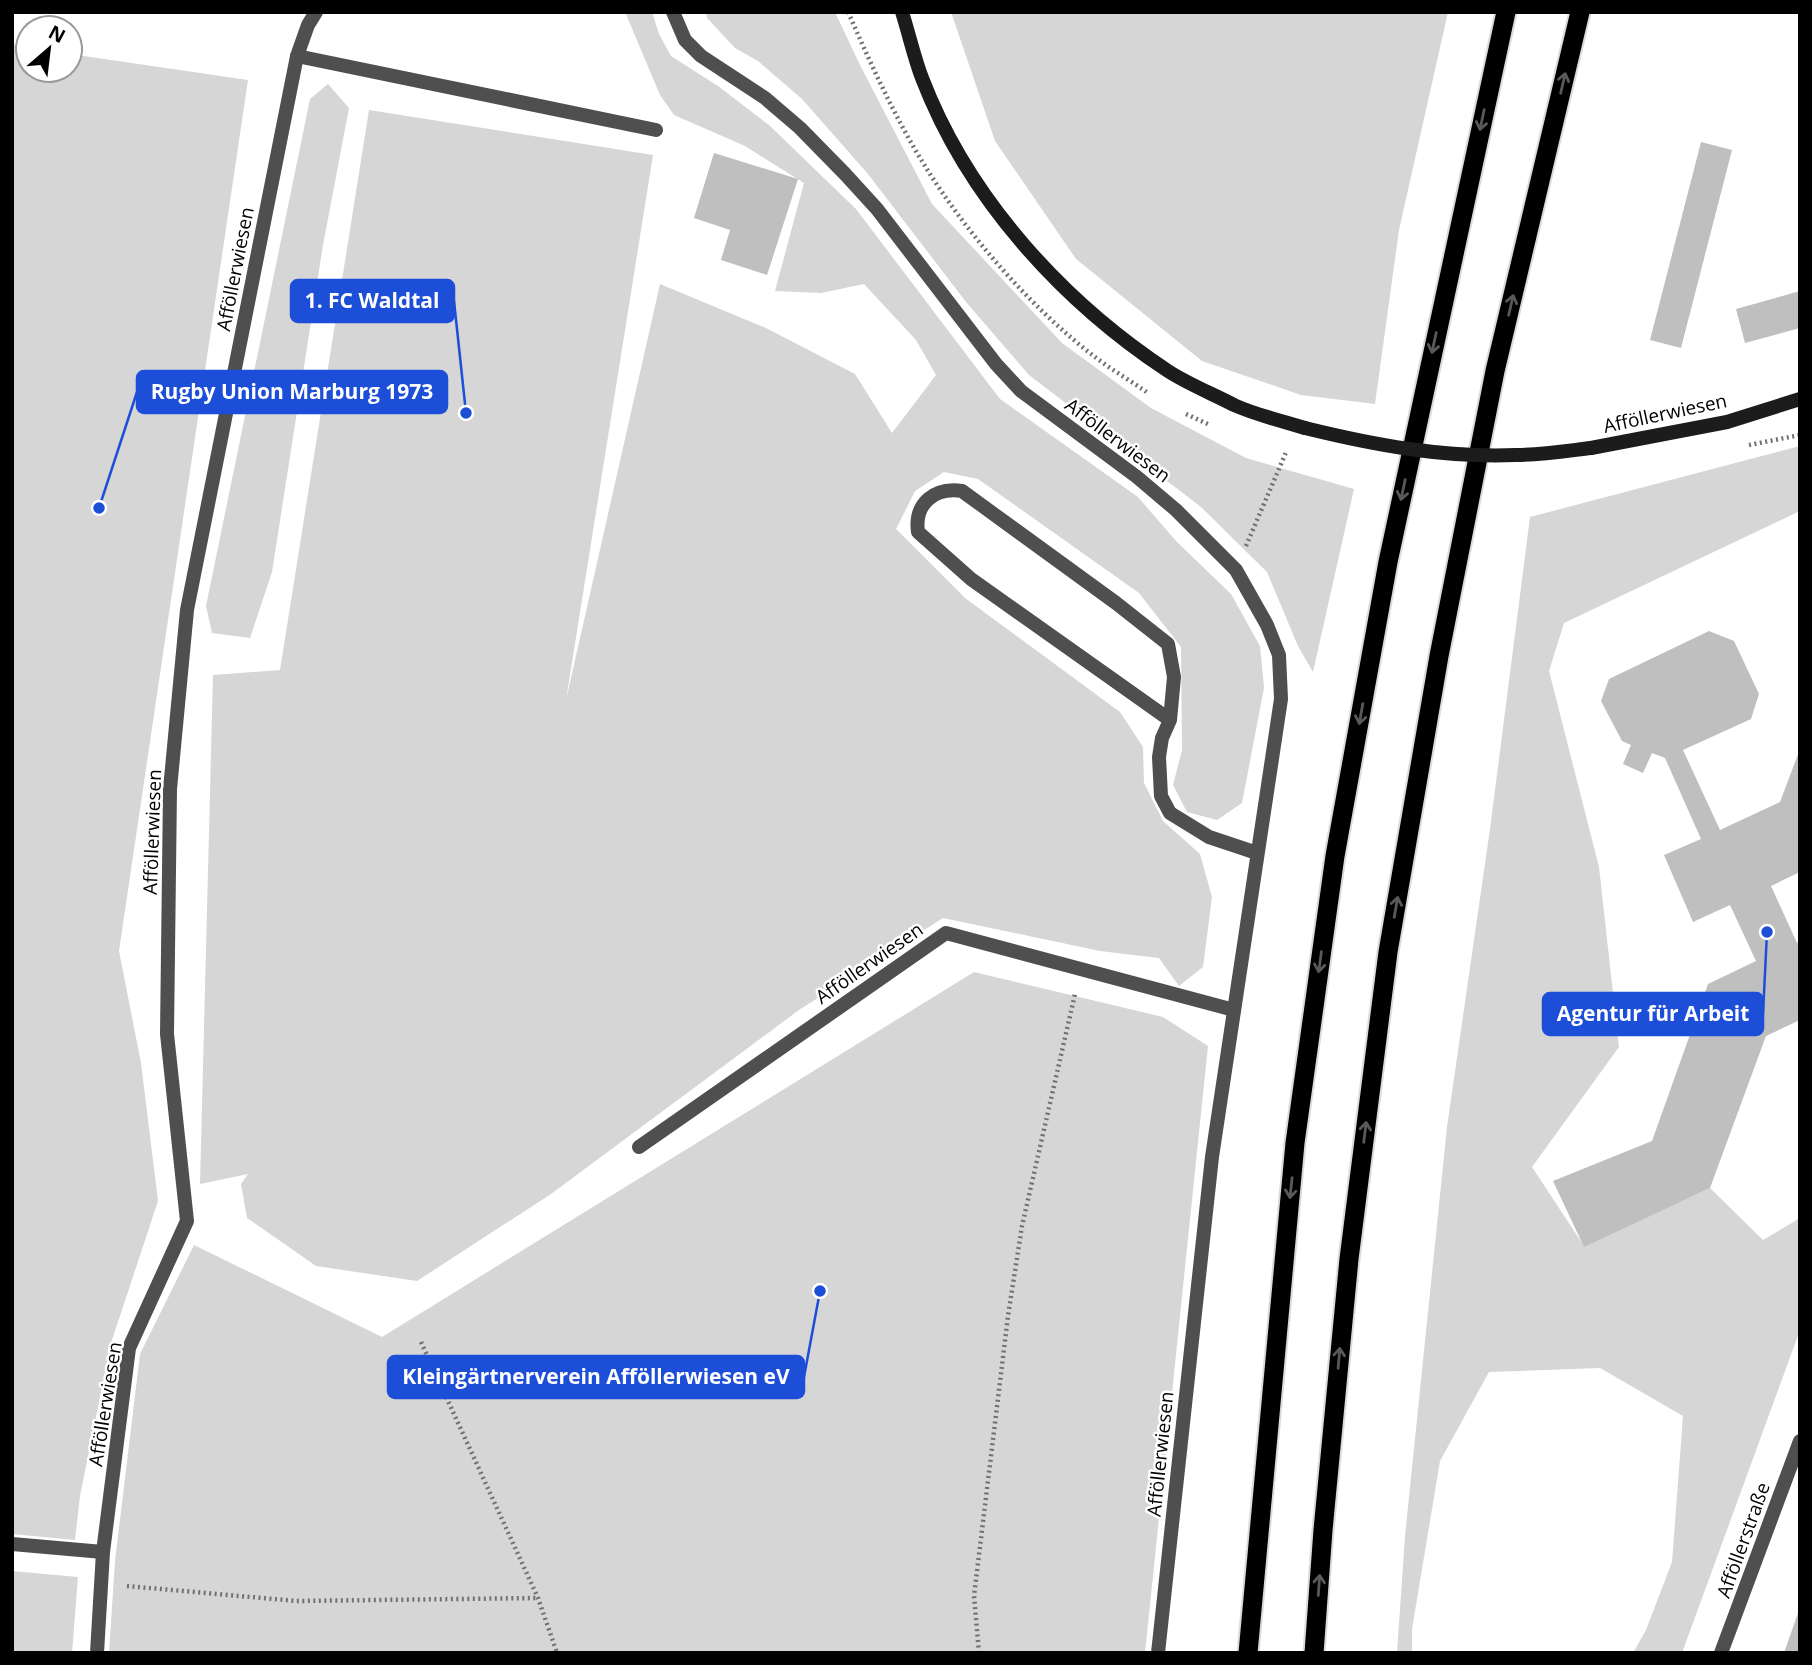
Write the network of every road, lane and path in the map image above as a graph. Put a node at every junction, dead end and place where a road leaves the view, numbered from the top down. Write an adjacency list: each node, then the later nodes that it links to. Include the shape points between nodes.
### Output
1 (316, 12): 8 (street, Afföllerwiesen)
2 (673, 12): 12 (street, Afföllerwiesen, via 685,40 701,56 765,98 846,175 1021,391 1147,485)
3 (902, 12): 10 (main road, Afföllerwiesen, bridge, via 922,79 995,211 1050,274 1114,331 1170,372 1237,406 1305,429 1373,444 1442,453 1516,455 1591,448 1727,422)
4 (1499, 12): 7 (highway)
5 (1506, 12): 7 (highway)
6 (1580, 12): 29 (highway, one-way to 6, via 1349,1259 1388,952 1495,371)
7 (1496, 54): 28 (highway, one-way to 28, via 1388,562 1335,856 1295,1143)
8 (297, 56): 9 (street); 21 (street, Afföllerwiesen, via 187,610 170,789 167,1034 187,1221 129,1348)
9 (656, 130)
10 (1800, 398)
11 (1287, 450): 12 (path)
12 (1236, 570): 14 (street, Afföllerwiesen, via 1279,655 1281,699)
13 (1170, 720): 13 (street, via 1174,677 1168,644 962,491 937,491 926,502 919,512 918,532 971,579); 14 (street, via 1159,757 1161,796 1170,813 1209,837)
14 (1257, 853): 16 (street, Afföllerwiesen)
15 (1081, 969): 16 (street, Afföllerwiesen); 17 (street, Afföllerwiesen, via 946,933); 26 (path, via 1022,1226 1010,1303 974,1596)
16 (1234, 1010): 27 (street, Afföllerwiesen, via 1212,1157)
17 (639, 1147)
18 (421, 1342): 23 (path)
19 (1800, 1441): 30 (street, Afföllerstraße)
20 (12, 1544): 21 (street)
21 (103, 1552): 22 (street, Afföllerwiesen)
22 (101, 1582): 23 (path, via 296,1601); 24 (street, Afföllerwiesen)
23 (538, 1598): 25 (path)
24 (97, 1653)
25 (557, 1653)
26 (979, 1653)
27 (1158, 1653)
28 (1248, 1653)
29 (1314, 1653)
30 (1721, 1653)

